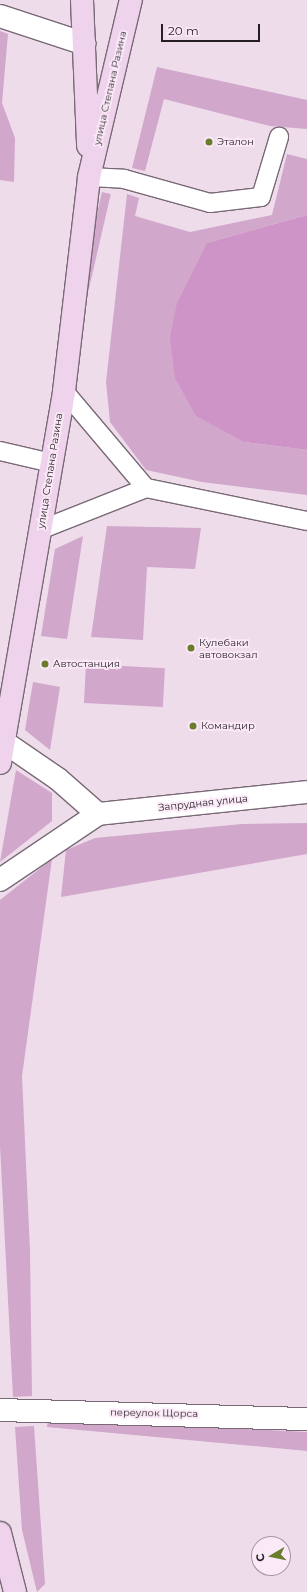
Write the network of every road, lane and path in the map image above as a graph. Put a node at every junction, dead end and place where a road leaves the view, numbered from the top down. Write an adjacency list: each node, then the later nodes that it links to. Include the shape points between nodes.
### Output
1 (82, 0): 4 (main road, улица Степана Разина)
2 (130, 0): 6 (main road, улица Степана Разина)
3 (0, 16): 4 (street)
4 (86, 44): 6 (main road, улица Степана Разина)
5 (278, 137): 6 (lane, via 261,197 210,203 124,179)
6 (89, 177): 7 (main road, улица Степана Разина)
7 (64, 391): 9 (main road, улица Степана Разина); 10 (lane)
8 (0, 451): 9 (lane)
9 (52, 463): 12 (main road, улица Степана Разина)
10 (146, 488): 11 (lane); 12 (lane)
11 (307, 521)
12 (40, 530): 13 (main road, улица Степана Разина)
13 (2, 753): 15 (street, via 58,779)
14 (307, 792): 15 (street, Запрудная улица)
15 (98, 814): 16 (street, Запрудная улица)
16 (0, 880)
17 (0, 1410): 18 (street, переулок Щорса)
18 (307, 1419)
19 (0, 1533): 20 (main road)
20 (15, 1592)

